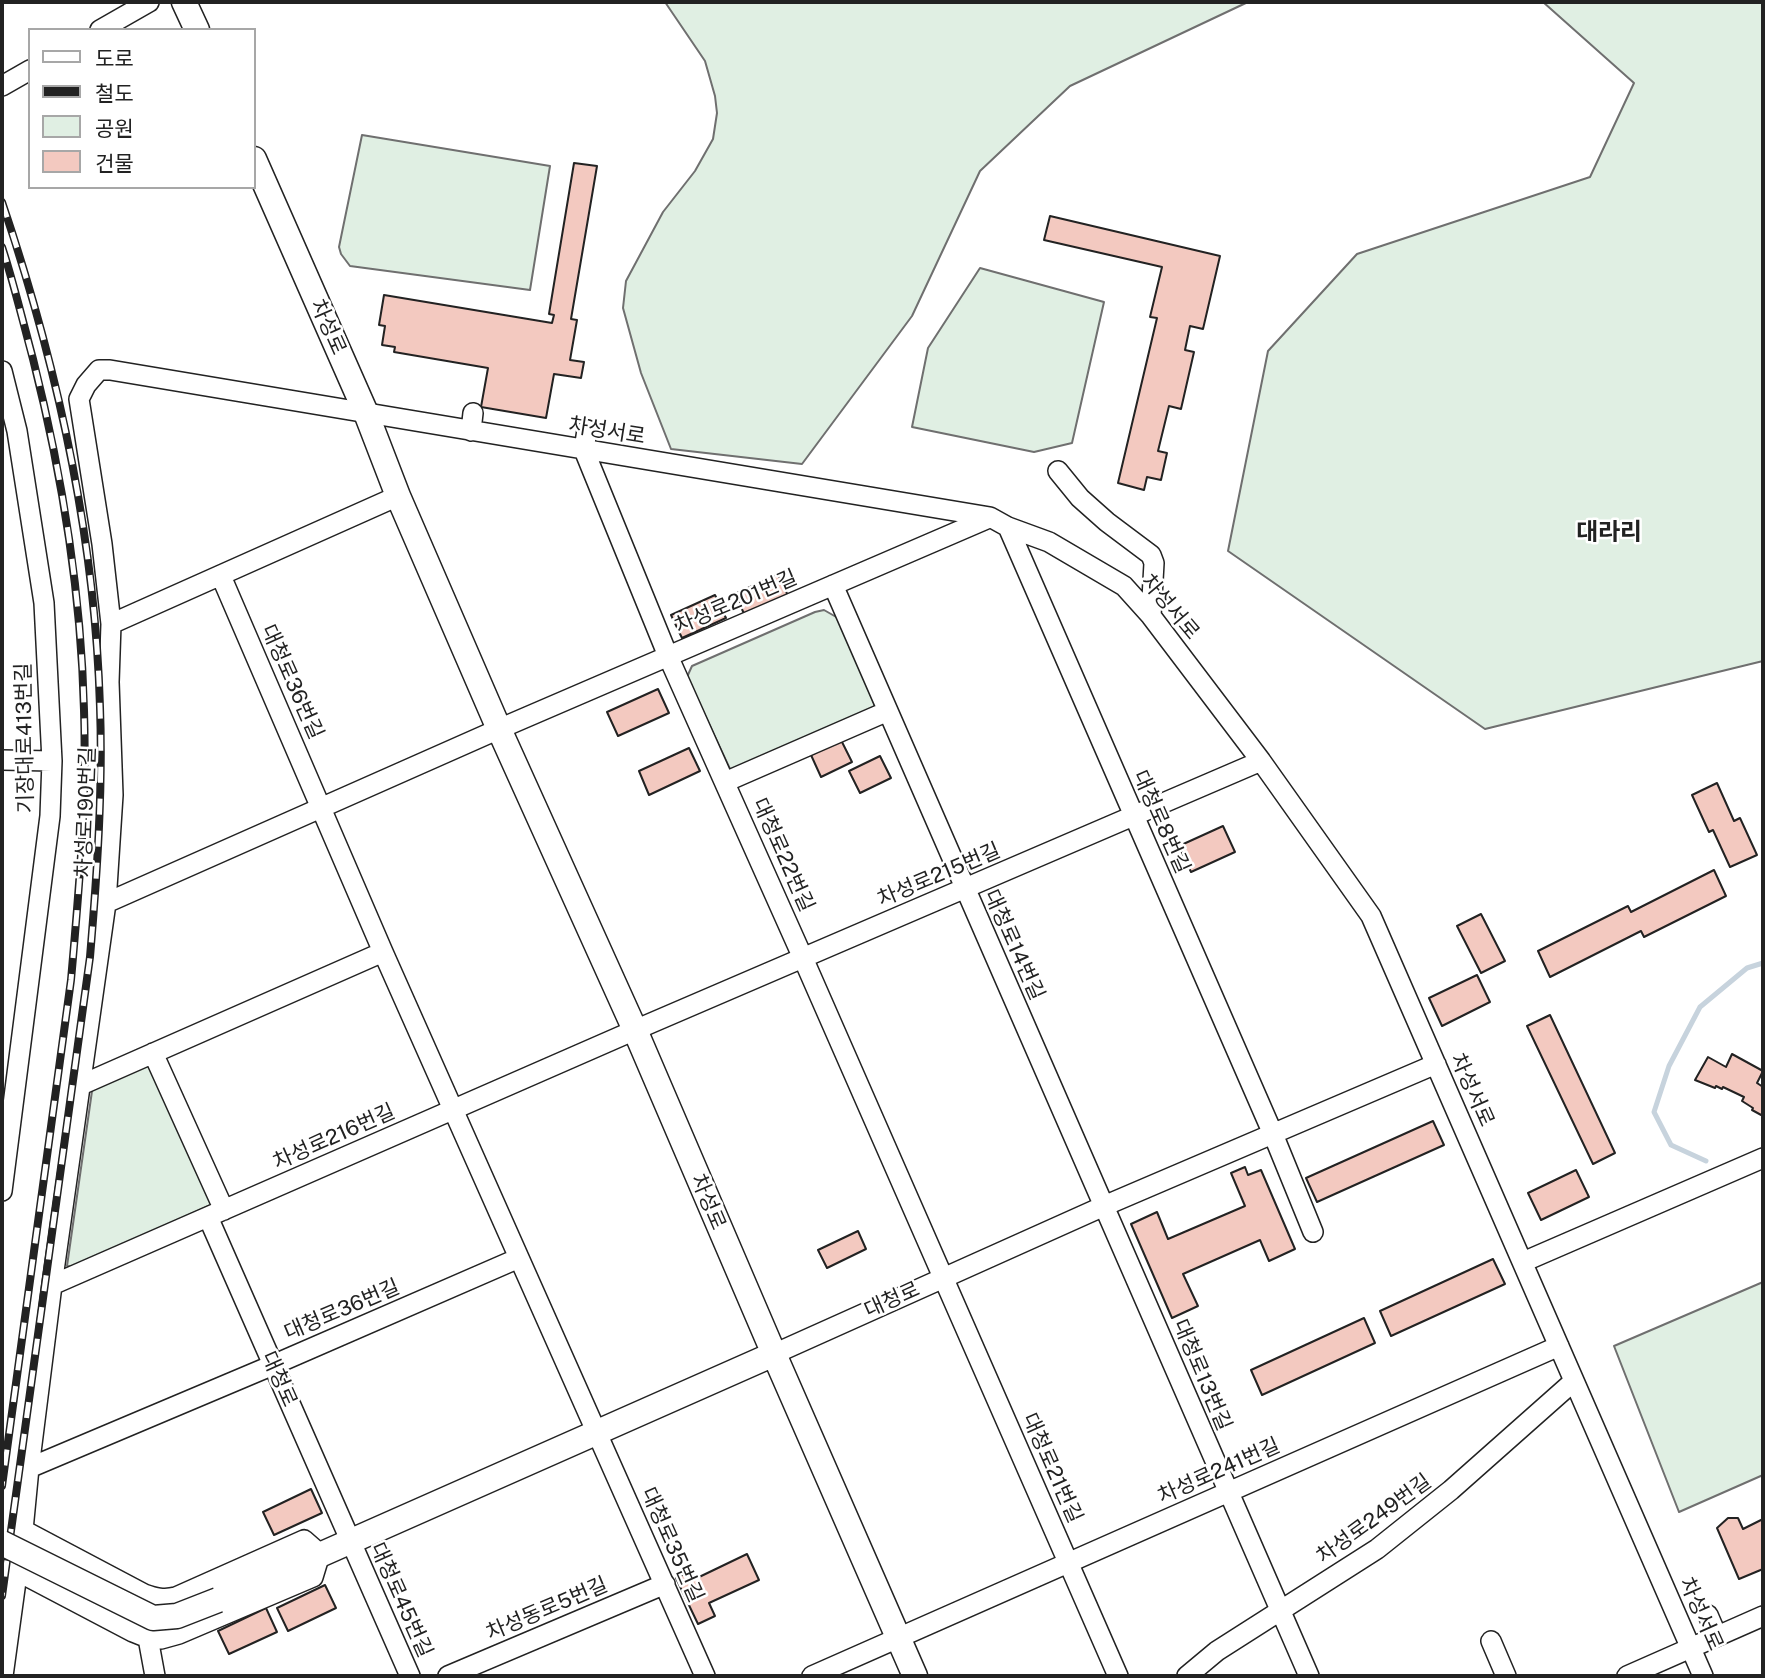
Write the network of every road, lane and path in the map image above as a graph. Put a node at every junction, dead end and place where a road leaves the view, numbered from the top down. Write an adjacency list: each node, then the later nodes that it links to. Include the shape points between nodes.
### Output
1 (149, 2): 3 (street)
2 (184, 2): 4 (main road)
3 (104, 28)
4 (196, 28)
5 (28, 71): 6 (street)
6 (2, 86)
7 (256, 164): 9 (main road, 차성로)
8 (2, 371): 24 (street, 기장대로413번길, via 17,431 44,603)
9 (366, 413): 11 (street, 차성서로, via 472,422); 13 (main road, 차성로); 19 (street, 차성로190번길, via 99,370 79,399)
10 (587, 430): 11 (street)
11 (584, 450): 14 (street, 차성서로); 20 (street, 대청로22번길)
12 (1058, 471): 18 (street, via 1080,498 1151,555)
13 (398, 496): 16 (street); 22 (main road, 차성로)
14 (990, 517): 15 (street, 차성서로); 17 (street, 차성로201번길)
15 (1008, 527): 18 (street, 차성서로, via 1049,542 1124,586); 28 (street, 대청로8번길)
16 (220, 576): 19 (street); 27 (street, 대청로36번길)
17 (833, 585): 20 (street, 차성로201번길); 21 (street, 대청로14번길)
18 (1151, 616): 25 (street, 차성서로)
19 (111, 624): 30 (street, 차성로190번길, via 113,795)
20 (668, 656): 22 (street, 차성로201번길); 26 (street, 대청로22번길)
21 (888, 710): 26 (street); 29 (street, 대청로14번길)
22 (499, 729): 27 (street); 33 (main road, 차성로)
23 (2, 760): 24 (street)
24 (52, 761): 37 (street, 기장대로413번길, via 50,816)
25 (1261, 761): 28 (street, 차성로215번길); 35 (street, 차성서로, via 1371,916)
26 (725, 782): 32 (street, 대청로22번길)
27 (321, 807): 30 (street); 31 (street, 대청로36번길)
28 (1133, 816): 29 (street, 차성로215번길); 39 (street, 대청로8번길)
29 (965, 888): 32 (street, 차성로215번길); 42 (street, 대청로14번길)
30 (106, 904): 36 (street, 차성로190번길)
31 (383, 952): 34 (street); 38 (street, 대청로36번길)
32 (803, 958): 33 (street, 차성로215번길); 47 (street, 대청로22번길)
33 (635, 1030): 38 (street, 차성로216번길); 50 (main road, 차성로)
34 (153, 1053): 36 (street); 43 (street, 대청로)
35 (1436, 1064): 39 (street, 대청로); 46 (street, 차성서로)
36 (81, 1085): 48 (street, 차성로190번길)
37 (8, 1089): 41 (street, 기장대로413번길)
38 (453, 1110): 43 (street, 차성로216번길); 45 (street, 대청로36번길)
39 (1273, 1134): 42 (street, 대청로); 44 (street, 대청로8번길)
40 (1763, 1158): 46 (street)
41 (2, 1191)
42 (1104, 1206): 47 (street, 대청로); 55 (street, 대청로13번길)
43 (216, 1214): 48 (street, 차성로216번길); 51 (street, 대청로)
44 (1313, 1232)
45 (519, 1258): 51 (street, 대청로36번길); 53 (street, 대청로36번길)
46 (1522, 1262): 49 (street, 차성서로)
47 (944, 1277): 50 (street, 대청로); 60 (street, 대청로21번길)
48 (52, 1285): 54 (street, 차성로190번길)
49 (1559, 1346): 52 (street, 차성서로); 55 (street, 차성로241번길)
50 (774, 1354): 53 (main road, 대청로); 68 (main road, 차성로)
51 (273, 1365): 54 (street, 대청로36번길); 57 (street, 대청로)
52 (1574, 1381): 63 (street, 차성로249번길, via 1377,1549); 70 (street, 차성서로)
53 (597, 1432): 57 (main road, 대청로); 62 (street, 대청로35번길)
54 (29, 1468): 56 (street, 차성로190번길)
55 (1228, 1492): 60 (street, 차성로241번길); 63 (street, 대청로13번길)
56 (23, 1530): 59 (street, via 156,1599 176,1597 304,1540); 61 (street, 차성로190번길)
57 (351, 1541): 59 (main road, 대청로); 73 (street, 대청로45번길)
58 (2, 1543): 59 (main road, 대청로, bridge, via 153,1618 177,1616)
59 (320, 1555): 67 (street, via 313,1577 179,1634)
60 (1068, 1563): 68 (street, 차성로241번길); 78 (street, 대청로21번길)
61 (17, 1571): 67 (street); 71 (street, 차성로190번길)
62 (665, 1584): 74 (street, 차성동로5번길); 75 (street, 대청로35번길)
63 (1280, 1611): 79 (street, 차성로249번길); 80 (street, 대청로13번길)
64 (1708, 1615): 66 (street)
65 (1763, 1616): 66 (street)
66 (1717, 1636): 70 (street)
67 (148, 1638): 72 (street)
68 (898, 1638): 76 (street, 차성로241번길); 77 (main road, 차성로)
69 (1491, 1641): 81 (street)
70 (1691, 1648): 82 (street); 83 (street, 차성서로)
71 (3, 1676)
72 (155, 1676)
73 (410, 1676)
74 (448, 1676)
75 (705, 1676)
76 (812, 1676)
77 (915, 1676)
78 (1118, 1676)
79 (1187, 1676)
80 (1309, 1676)
81 (1506, 1676)
82 (1627, 1676)
83 (1703, 1676)

